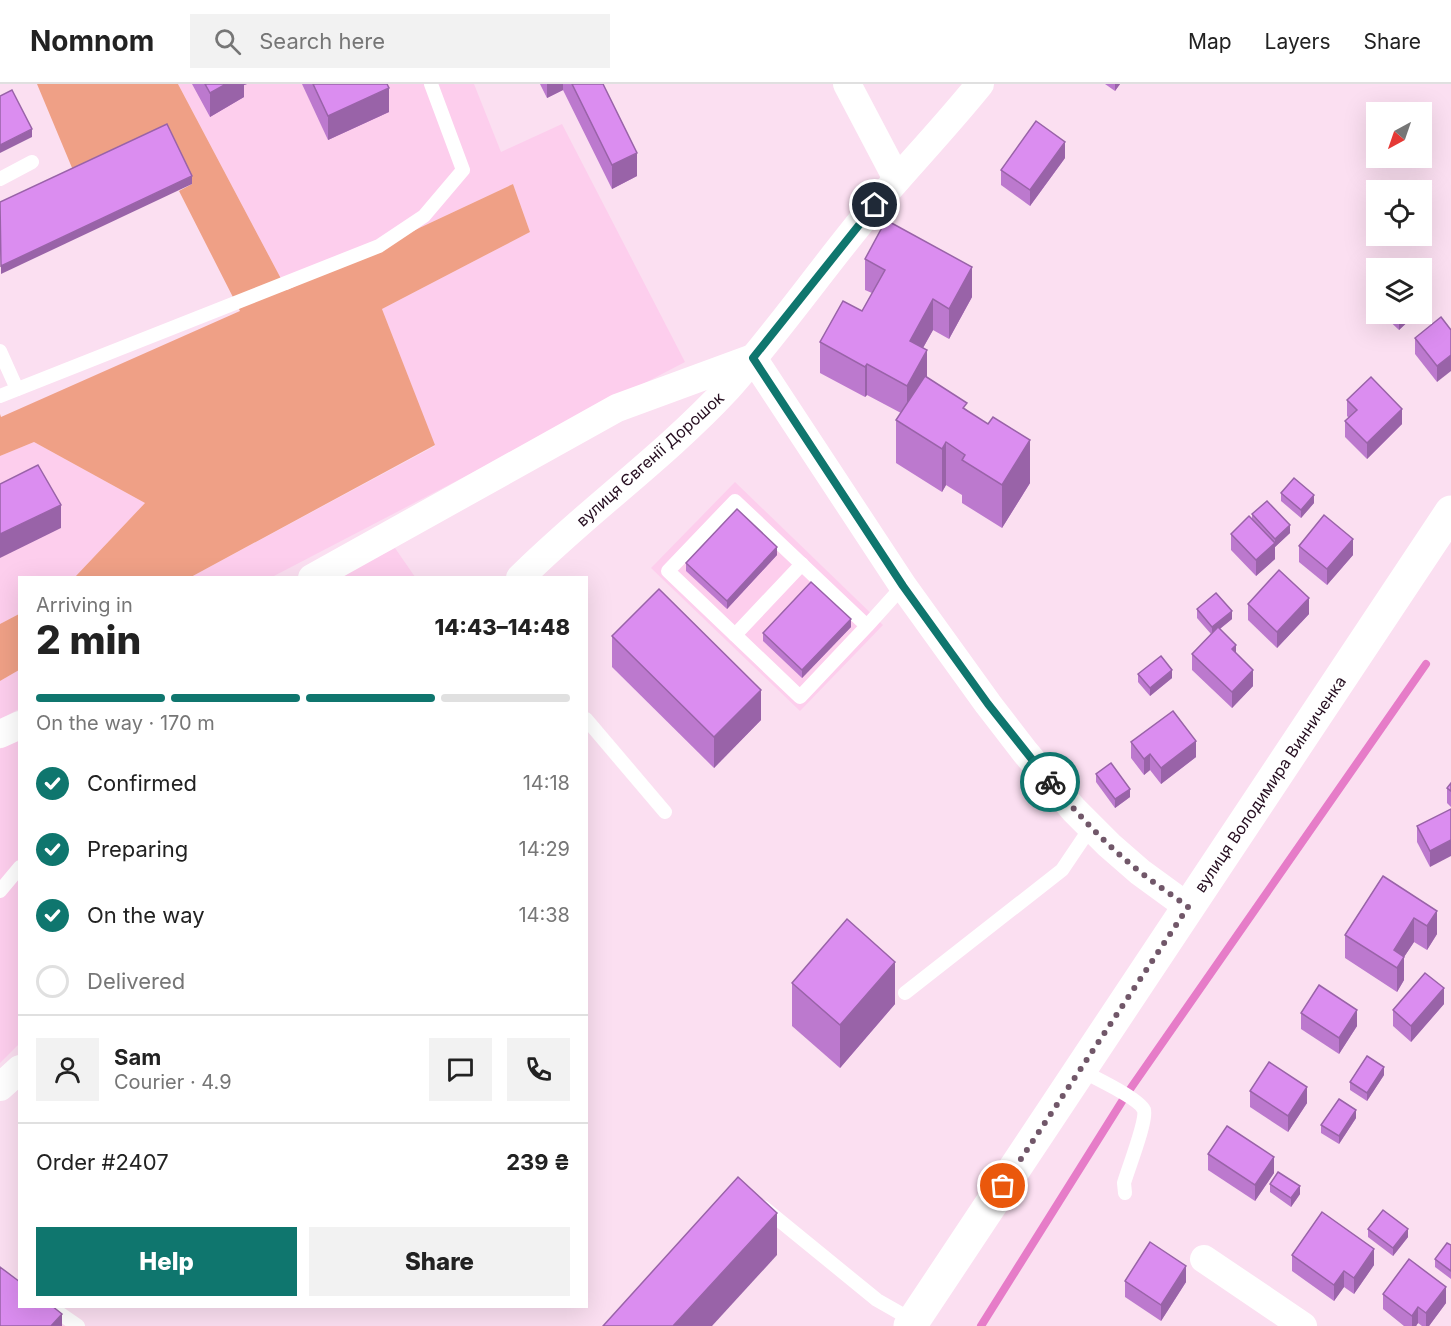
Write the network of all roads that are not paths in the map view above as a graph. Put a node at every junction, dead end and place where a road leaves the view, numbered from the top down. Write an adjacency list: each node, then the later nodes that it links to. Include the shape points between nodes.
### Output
1 (431, 84): 9 (lane, via 463,170 424,216 379,246)
2 (847, 84): 6 (street)
3 (980, 84): 6 (street, вулиця Євгенії Дорошок)
4 (32, 162): 5 (lane)
5 (0, 179)
6 (897, 179): 8 (street, вулиця Євгенії Дорошок)
7 (0, 351): 9 (lane)
8 (753, 358): 13 (street, via 617,408); 14 (street, вулиця Євгенії Дорошок, via 699,417); 15 (street)
9 (16, 389): 10 (lane)
10 (0, 396)
11 (1451, 512): 25 (main road, вулиця Володимира Винниченка)
12 (802, 564): 16 (lane); 17 (lane); 17 (lane, via 735,501 668,571)
13 (316, 576)
14 (521, 576)
15 (903, 586): 16 (lane); 22 (street, via 1025,752)
16 (867, 626): 17 (lane, via 800,697)
17 (735, 635)
18 (588, 720): 21 (lane)
19 (18, 726): 20 (street)
20 (0, 734)
21 (665, 812)
22 (1092, 827): 25 (street, via 1140,872); 26 (lane, via 1062,870)
23 (18, 869): 24 (lane)
24 (0, 891)
25 (1188, 907): 27 (main road, вулиця Володимира Винниченка)
26 (904, 993)
27 (1080, 1070): 30 (lane, via 1143,1109 1143,1122 1124,1183); 34 (main road, вулиця Володимира Винниченка)
28 (18, 1071): 29 (street)
29 (0, 1086)
30 (1125, 1193)
31 (752, 1199): 34 (lane, via 877,1300)
32 (1204, 1259): 36 (street)
33 (52, 1308): 35 (lane)
34 (915, 1324)
35 (78, 1326)
36 (1303, 1326)

